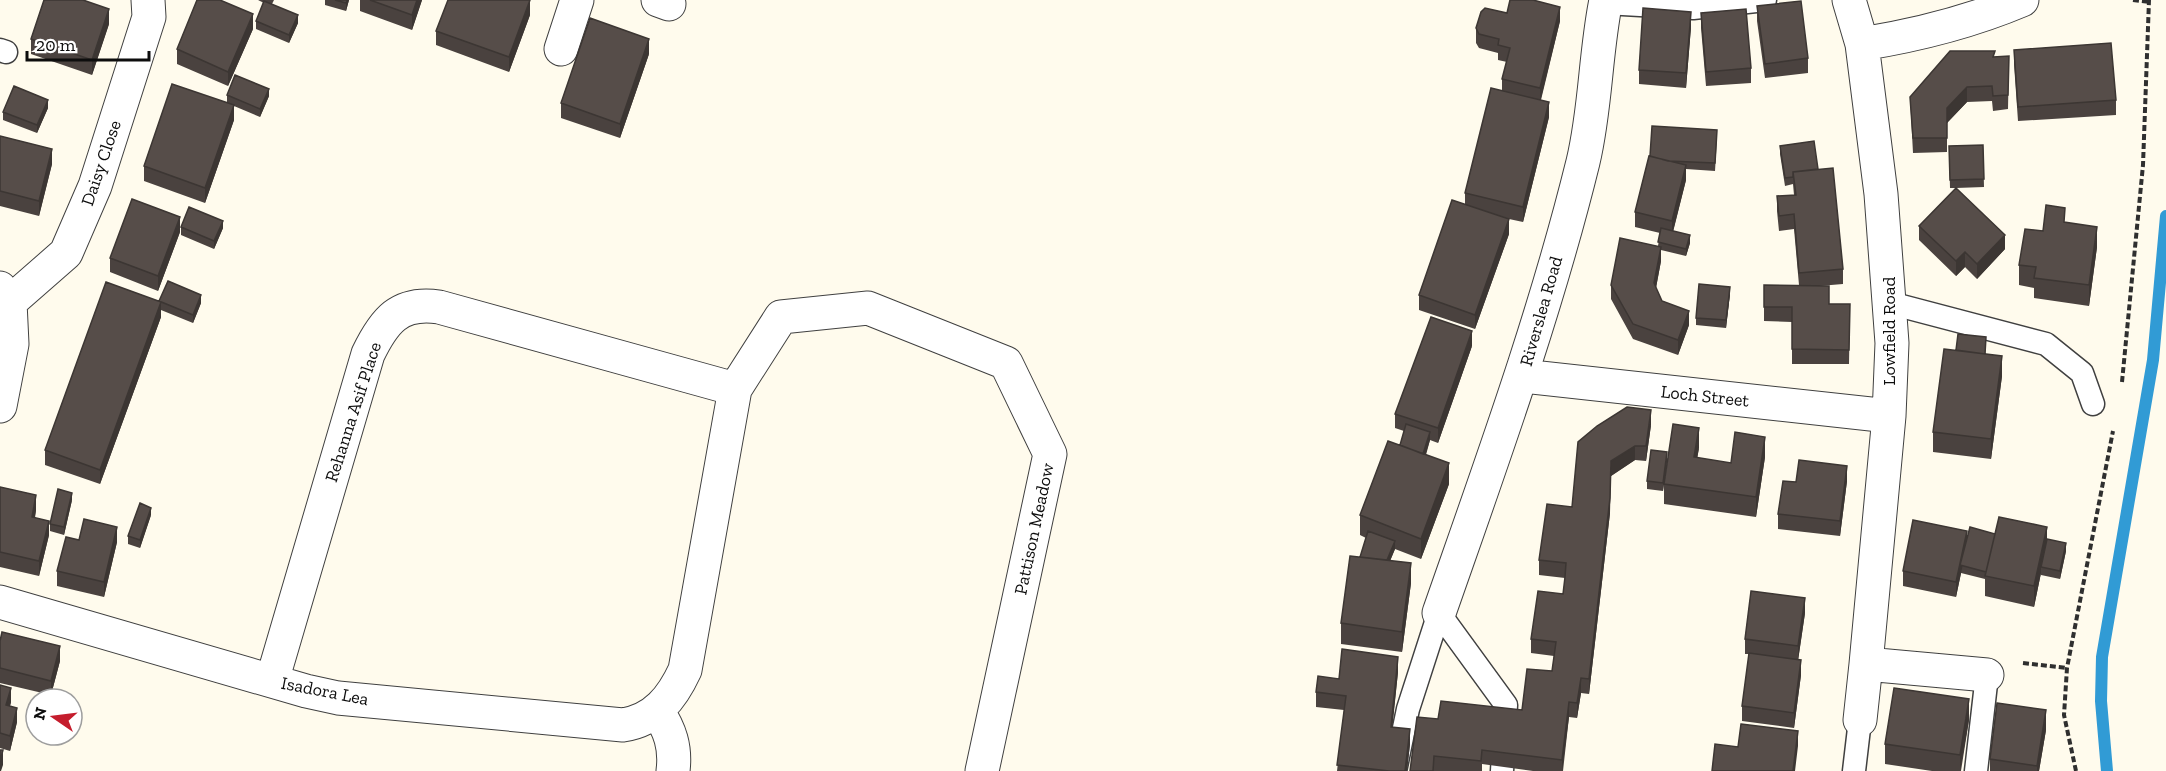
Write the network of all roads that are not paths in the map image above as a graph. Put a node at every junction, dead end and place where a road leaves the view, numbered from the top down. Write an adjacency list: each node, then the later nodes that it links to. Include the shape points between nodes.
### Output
1 (148, 0): 9 (street, Daisy Close, via 149,17 96,186 66,253)
2 (577, 0): 8 (street)
3 (1765, 0): 6 (lane, via 1693,8)
4 (1849, 0): 7 (street, Lowfield Road)
5 (2022, 0): 7 (street, via 1978,18)
6 (1606, 1): 11 (street, Riverslea Road, via 1594,106 1583,161)
7 (1862, 44): 10 (street, Lowfield Road)
8 (561, 49)
9 (5, 295): 14 (street, via 12,344)
10 (1890, 303): 13 (lane, via 2046,344 2082,373); 15 (street, Lowfield Road)
11 (1522, 376): 15 (street, Loch Street); 17 (street, Riverslea Road)
12 (735, 389): 20 (street, Rehanna Asif Place, via 439,308 414,306 392,317 368,354); 21 (street, Isadora Lea, via 685,670); 24 (street, Pattison Meadow, via 781,317 868,308 1006,363 1050,454)
13 (2093, 404)
14 (0, 405)
15 (1889, 416): 18 (street, Lowfield Road)
16 (0, 602): 20 (street, Isadora Lea)
17 (1439, 613): 25 (lane, via 1408,709); 26 (lane, via 1506,705)
18 (1866, 664): 19 (street); 22 (street, Lowfield Road)
19 (1987, 675): 28 (lane)
20 (272, 681): 21 (street, Isadora Lea, via 338,698 623,725)
21 (657, 711): 23 (street, via 671,737)
22 (1860, 720): 27 (lane)
23 (674, 771)
24 (982, 771)
25 (1395, 771)
26 (1502, 771)
27 (1854, 771)
28 (1976, 771)

